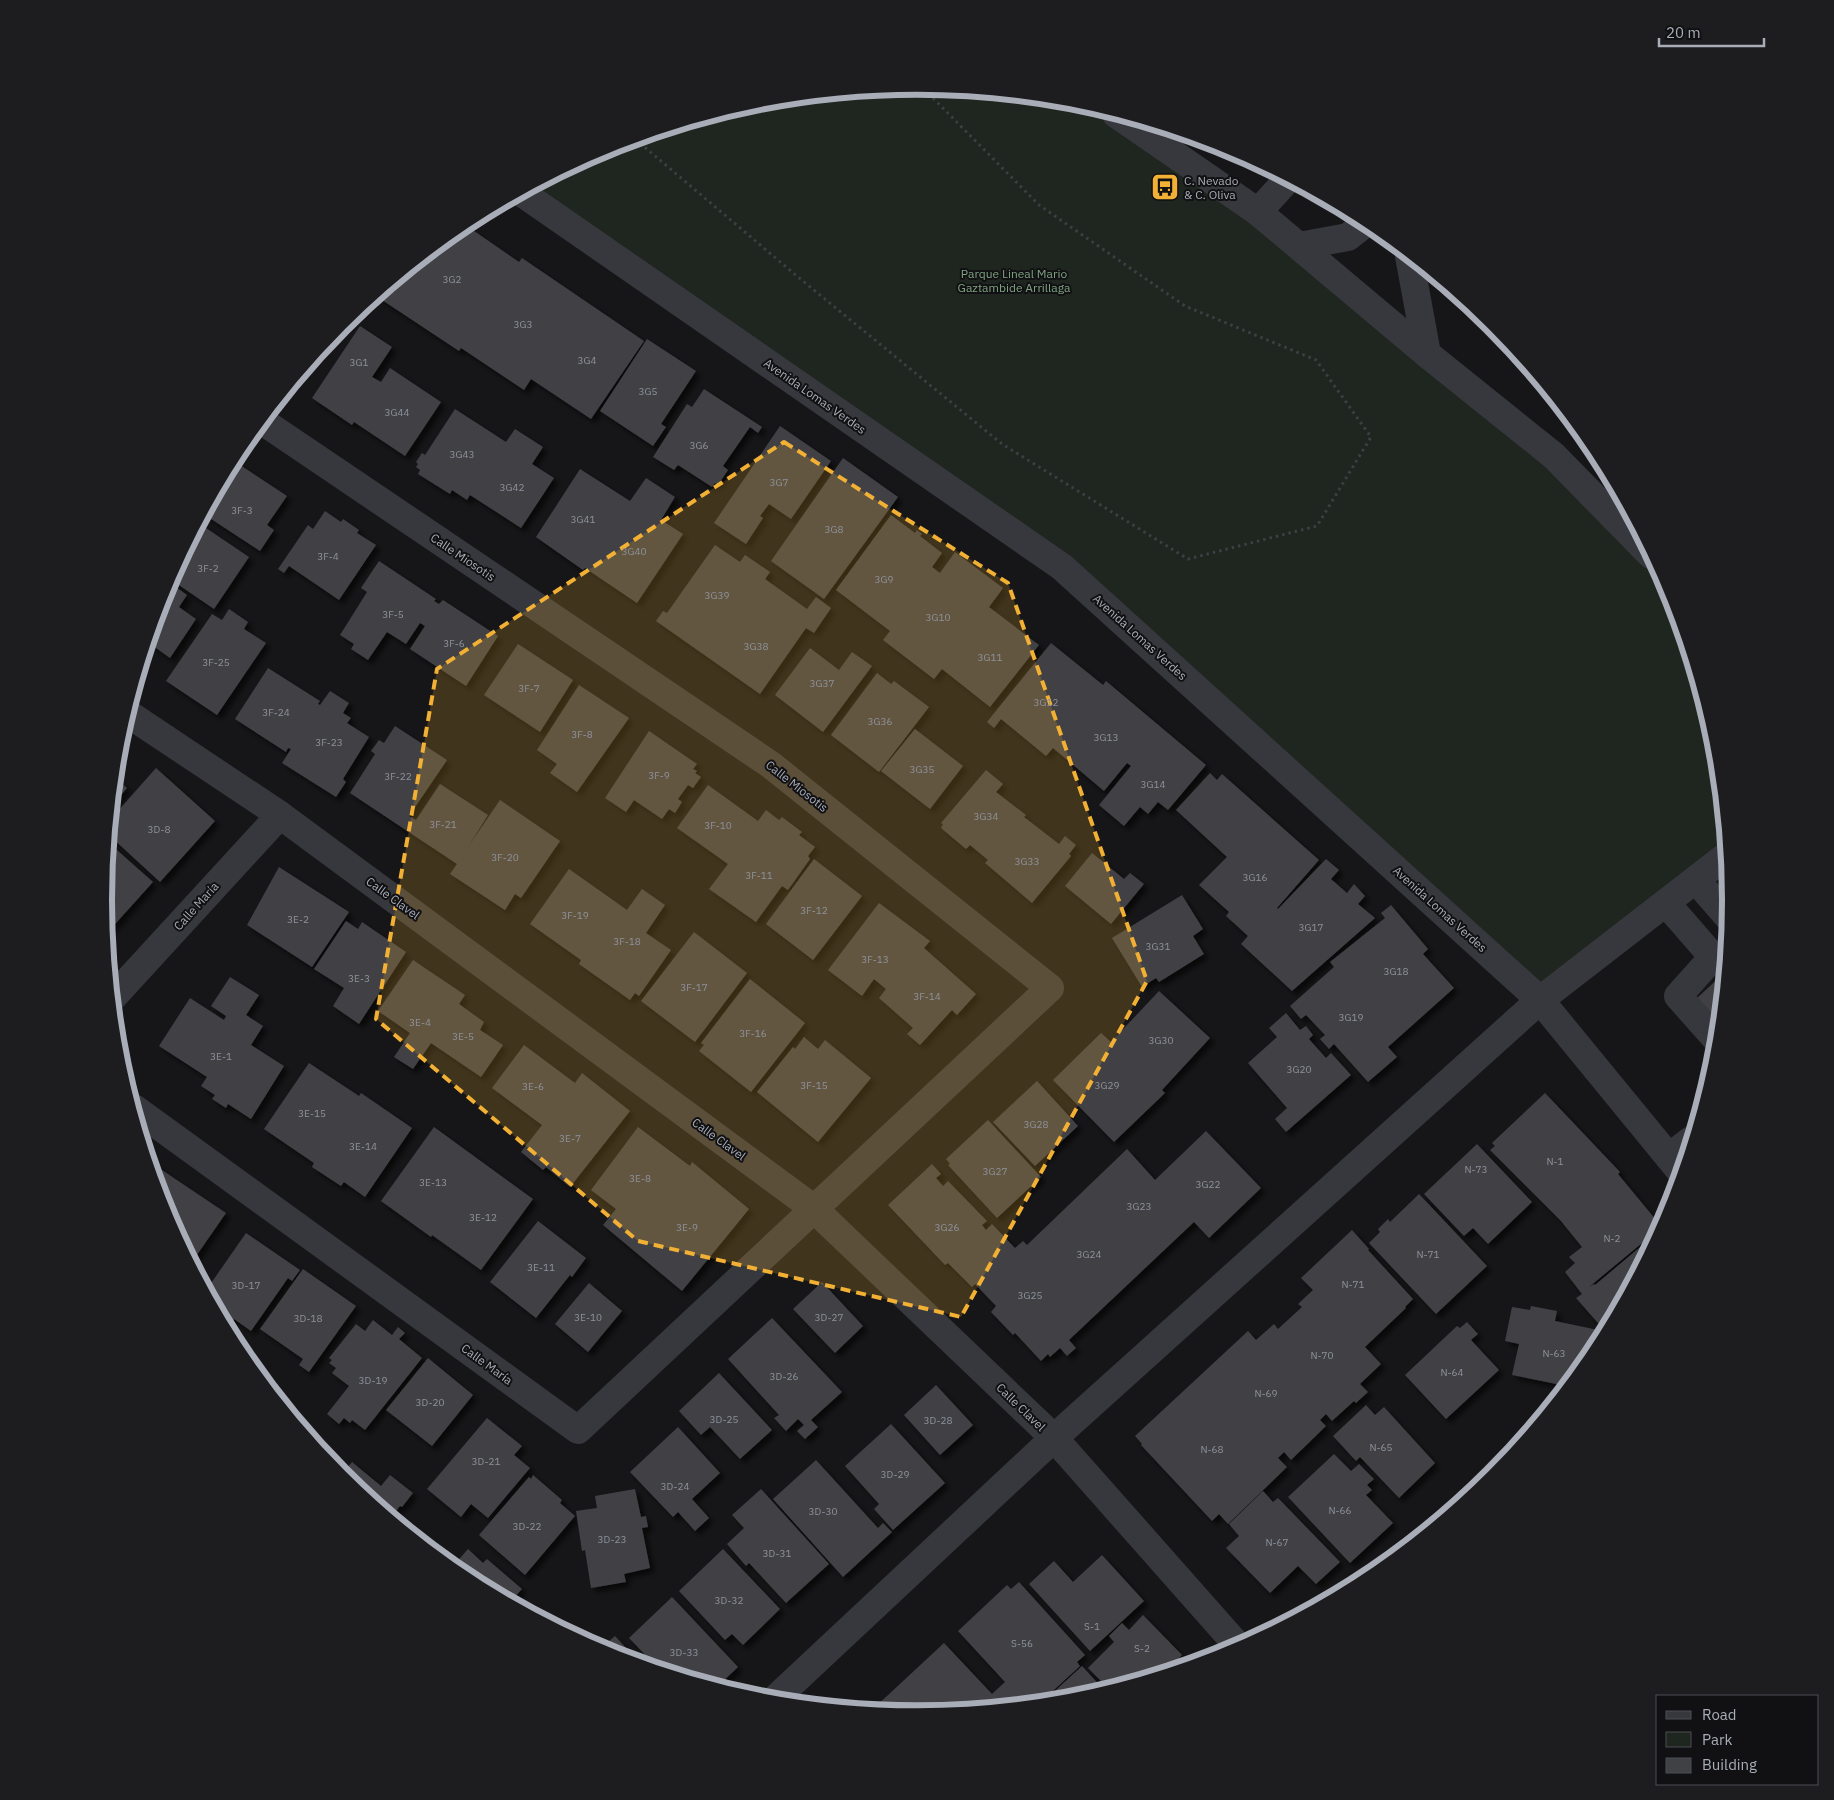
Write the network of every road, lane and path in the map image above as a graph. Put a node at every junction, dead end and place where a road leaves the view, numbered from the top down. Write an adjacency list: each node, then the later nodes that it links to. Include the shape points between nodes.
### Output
1 (930, 96): 3 (path, via 1039,205 1185,306 1316,360 1371,437 1317,526 1188,559 1002,444)
2 (1130, 123): 6 (street)
3 (641, 144)
4 (1284, 184): 6 (street)
5 (527, 196): 20 (street, Avenida Lomas Verdes, via 1062,567)
6 (1258, 212): 8 (street)
7 (1359, 228): 8 (street, via 1348,237)
8 (1299, 246): 10 (street)
9 (1410, 264): 10 (street)
10 (1427, 354): 12 (street, via 1554,456)
11 (268, 425): 24 (street, Calle Miosotis, via 771,765 1050,988)
12 (1639, 543)
13 (133, 717): 14 (street, Calle Clavel)
14 (280, 814): 19 (street, Calle María); 24 (street, Calle Clavel)
15 (1721, 860): 16 (street)
16 (1696, 880): 17 (street); 18 (street)
17 (1666, 903): 20 (street); 21 (street, via 1714,957 1678,996)
18 (1722, 910)
19 (118, 992)
20 (1540, 1000): 23 (street, Avenida Lomas Verdes); 25 (street)
21 (1711, 1033)
22 (140, 1113): 24 (street, Calle María, via 578,1430)
23 (1675, 1164)
24 (813, 1208): 25 (street, Calle Clavel)
25 (1054, 1438): 26 (street, Calle Clavel); 27 (street)
26 (1233, 1640)
27 (781, 1693)

